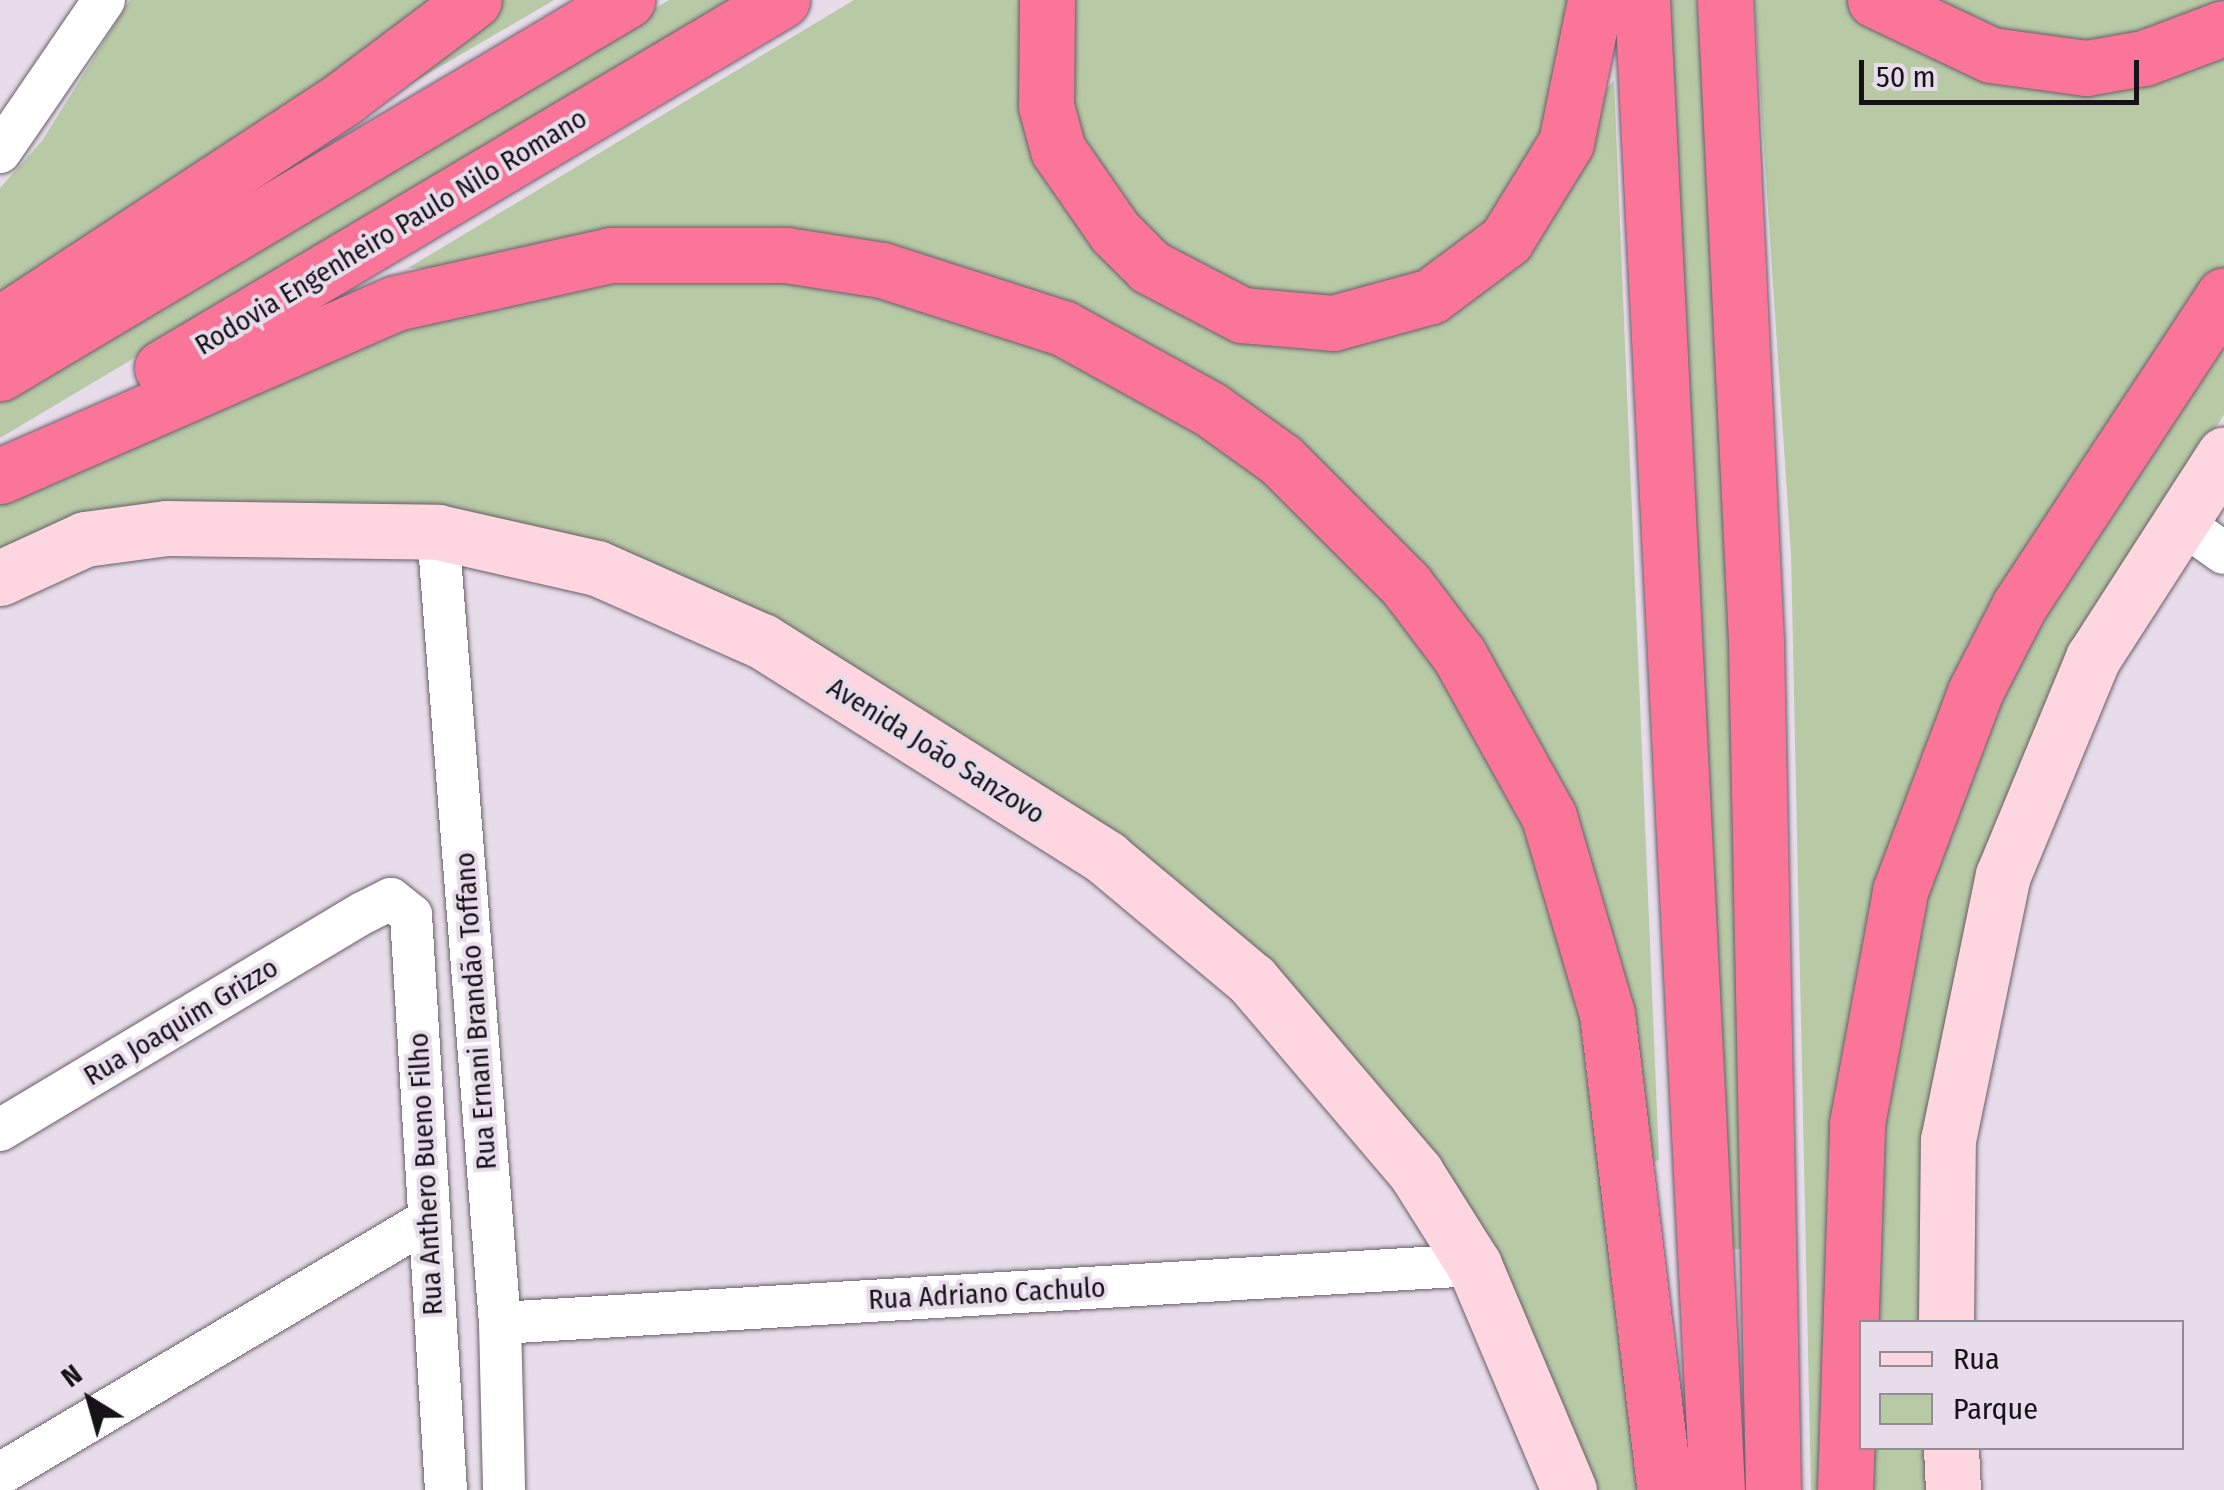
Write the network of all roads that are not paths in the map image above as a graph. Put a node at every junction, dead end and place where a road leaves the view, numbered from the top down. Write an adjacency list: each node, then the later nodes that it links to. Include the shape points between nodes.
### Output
1 (104, 0): 11 (street)
2 (474, 0): 13 (highway, via 344,97)
3 (627, 0): 14 (highway)
4 (782, 0): 16 (highway, Rodovia Engenheiro Paulo Nilo Romano)
5 (1046, 0): 6 (highway, via 1046,106 1058,150 1116,232 1150,268 1242,315 1333,323 1431,296 1506,240 1566,143)
6 (1595, 0)
7 (1642, 0): 34 (highway)
8 (1725, 0): 35 (highway, via 1756,641)
9 (1874, 0): 10 (highway, via 1991,55 2070,66 2144,58)
10 (2224, 28)
11 (0, 152)
12 (2224, 295): 36 (highway, via 2019,606 1975,692 1900,890 1855,1141)
13 (0, 324)
14 (0, 373)
15 (2224, 455): 18 (main road)
16 (0, 464)
17 (0, 476): 33 (highway, via 378,310 533,266 611,255 768,254 882,270 1063,328 1168,383 1281,460 1406,585 1460,656 1548,817 1607,1014)
18 (2179, 521): 20 (street); 26 (main road, via 2093,658 2002,875 1948,1140)
19 (438, 532): 21 (main road, Avenida João Sanzovo, via 166,528 85,539); 25 (main road, Avenida João Sanzovo, via 597,568 674,597 762,641 1106,858 1252,980 1340,1076); 27 (street, Rua Ernani Brandão Toffano)
20 (2224, 553)
21 (0, 578)
22 (363, 913): 23 (street, Rua Joaquim Grizzo); 24 (street, Rua Anthero Bueno Filho, via 392,899 411,915)
23 (0, 1130)
24 (428, 1220): 29 (street); 30 (street, Rua Anthero Bueno Filho)
25 (1474, 1265): 27 (street, Rua Adriano Cachulo); 32 (main road, Avenida João Sanzovo)
26 (1946, 1320)
27 (500, 1323): 31 (street, Rua Ernani Brandão Toffano)
28 (1951, 1450): 37 (main road)
29 (0, 1474)
30 (446, 1490)
31 (504, 1490)
32 (1569, 1490)
33 (1665, 1490)
34 (1716, 1490)
35 (1773, 1490)
36 (1845, 1490)
37 (1954, 1490)

